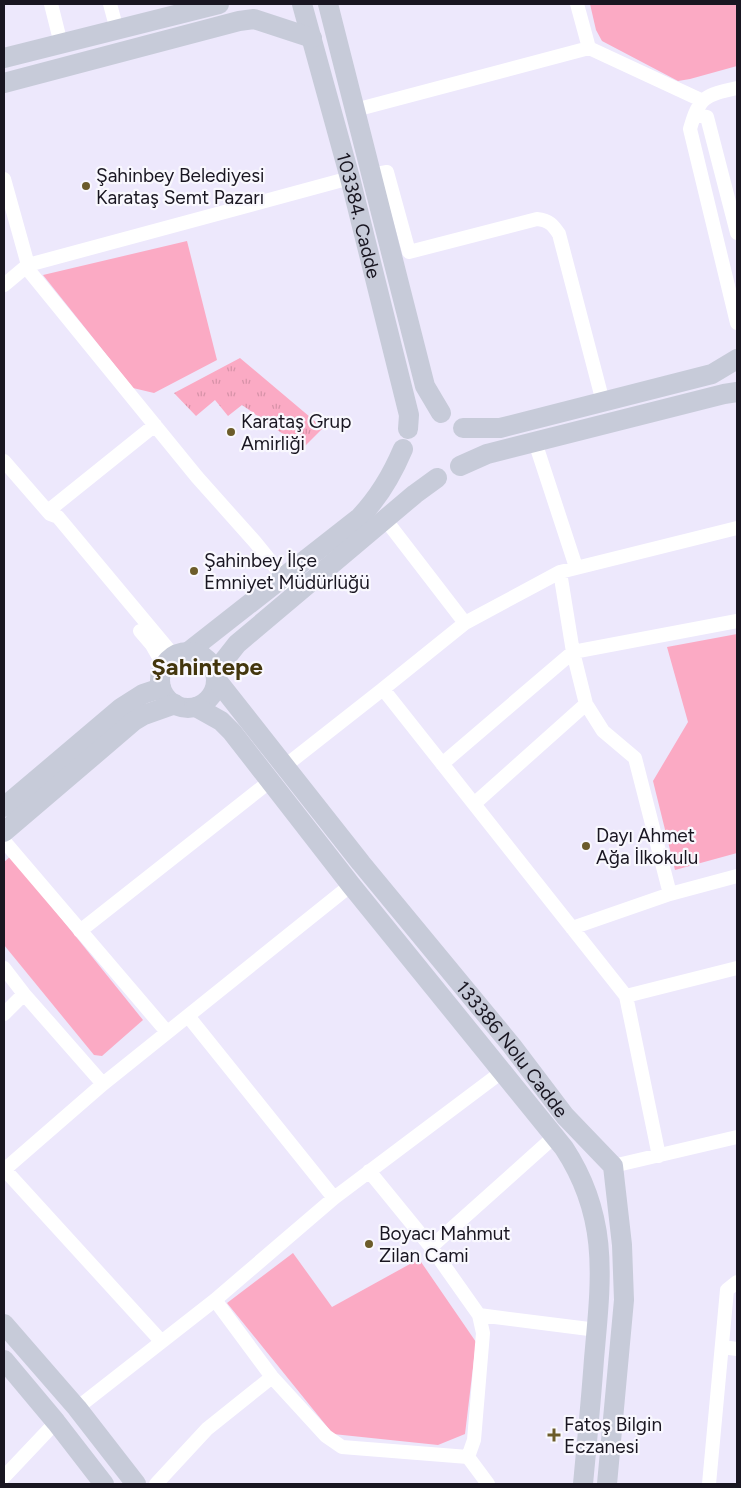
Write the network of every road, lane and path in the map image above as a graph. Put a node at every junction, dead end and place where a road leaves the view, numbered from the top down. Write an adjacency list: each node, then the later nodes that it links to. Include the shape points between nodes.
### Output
1 (51, 4): 9 (street)
2 (110, 4): 7 (street)
3 (219, 4): 7 (street)
4 (302, 4): 8 (street, 103384. Cadde)
5 (328, 4): 15 (street)
6 (578, 4): 10 (street)
7 (117, 30): 9 (street)
8 (312, 38): 12 (street, via 254,19 239,21); 18 (street, 103384. Cadde)
9 (61, 44): 11 (street)
10 (589, 48): 14 (street); 15 (street)
11 (4, 58)
12 (4, 83)
13 (737, 88): 14 (street)
14 (702, 100): 16 (street)
15 (355, 110): 17 (street)
16 (695, 114): 20 (street, via 707,117); 23 (street, via 690,129)
17 (371, 175): 27 (street, via 387,172 409,252 537,219 552,224 559,234); 28 (street, via 425,386)
18 (350, 178): 21 (street); 31 (street, 103384. Cadde, via 409,415)
19 (4, 179): 21 (street)
20 (737, 233)
21 (27, 266): 22 (street); 29 (street)
22 (4, 285)
23 (737, 323)
24 (737, 359): 25 (street); 27 (street, via 712,374)
25 (737, 377)
26 (737, 392): 32 (street)
27 (603, 402): 30 (street, via 500,428)
28 (441, 413): 30 (street, via 454,418); 31 (street, via 416,419)
29 (155, 425): 38 (street); 43 (street)
30 (463, 428): 35 (street, via 468,441 467,454)
31 (408, 429): 33 (street)
32 (535, 442): 35 (street, via 487,454); 41 (street)
33 (403, 449): 37 (street, via 414,470); 43 (street, via 388,481 360,517)
34 (4, 461): 36 (street)
35 (460, 466): 37 (street, via 450,475)
36 (9, 472): 38 (street)
37 (437, 478): 39 (street)
38 (49, 513): 48 (street, via 58,517)
39 (385, 520): 44 (street); 46 (street)
40 (737, 528): 41 (street)
41 (576, 567): 42 (street)
42 (560, 572): 46 (street); 47 (street)
43 (283, 577): 44 (street); 48 (street)
44 (297, 595): 49 (street, via 237,644)
45 (737, 621): 47 (street)
46 (466, 623): 51 (street)
47 (572, 652): 53 (street); 55 (street)
48 (175, 658): 49 (street, via 195,652 208,659); 50 (street, via 160,680)
49 (216, 675): 54 (street, via 216,686 209,699); 56 (street, 133386 Nolu Cadde, via 230,699)
50 (162, 688): 52 (street); 59 (street, via 143,694 121,708)
51 (383, 690): 55 (street); 56 (street)
52 (175, 704): 54 (street); 60 (street, via 134,721)
53 (586, 704): 58 (street); 64 (street, via 603,731 635,758)
54 (196, 707): 57 (street, 133386 Nolu Cadde, via 221,721 232,732)
55 (442, 764): 58 (street)
56 (285, 766): 79 (street, 133386 Nolu Cadde, via 566,1116)
57 (269, 782): 63 (street, 133386 Nolu Cadde); 66 (street)
58 (474, 804): 65 (street)
59 (4, 807)
60 (4, 832)
61 (4, 841): 66 (street)
62 (737, 876): 64 (street)
63 (350, 885): 72 (street); 74 (street, 133386 Nolu Cadde)
64 (670, 894): 65 (street)
65 (572, 928): 70 (street)
66 (80, 931): 73 (street)
67 (4, 968): 69 (street)
68 (737, 968): 70 (street)
69 (24, 994): 71 (street); 75 (street)
70 (626, 996): 78 (street)
71 (4, 1014)
72 (188, 1016): 73 (street); 83 (street)
73 (167, 1032): 75 (street)
74 (503, 1071): 76 (street, 133386 Nolu Cadde); 81 (street)
75 (103, 1084): 80 (street)
76 (554, 1136): 82 (street, 133386 Nolu Cadde); 84 (street)
77 (737, 1137): 78 (street)
78 (659, 1156): 79 (street)
79 (612, 1166): 82 (street); 104 (street, via 622,1245 624,1300)
80 (4, 1170): 90 (street)
81 (369, 1171): 83 (street); 84 (street)
82 (582, 1179): 89 (street, 133386 Nolu Cadde, via 589,1195 599,1246 601,1287)
83 (334, 1198): 86 (street)
84 (431, 1247): 87 (street)
85 (737, 1282): 91 (street, via 727,1290)
86 (215, 1300): 90 (street); 94 (street)
87 (479, 1315): 89 (street); 97 (street, via 483,1333 474,1440)
88 (4, 1324): 95 (street)
89 (597, 1330): 103 (street, 133386 Nolu Cadde)
90 (161, 1341): 95 (street)
91 (722, 1347): 92 (street); 105 (street)
92 (737, 1349)
93 (4, 1360): 96 (street)
94 (272, 1377): 97 (street, via 326,1436 342,1446); 101 (street, via 207,1429)
95 (77, 1408): 100 (street)
96 (56, 1422): 98 (street); 99 (street)
97 (468, 1457): 102 (street)
98 (4, 1477)
99 (104, 1484)
100 (136, 1484)
101 (156, 1484)
102 (488, 1484)
103 (583, 1484)
104 (606, 1484)
105 (708, 1484)

